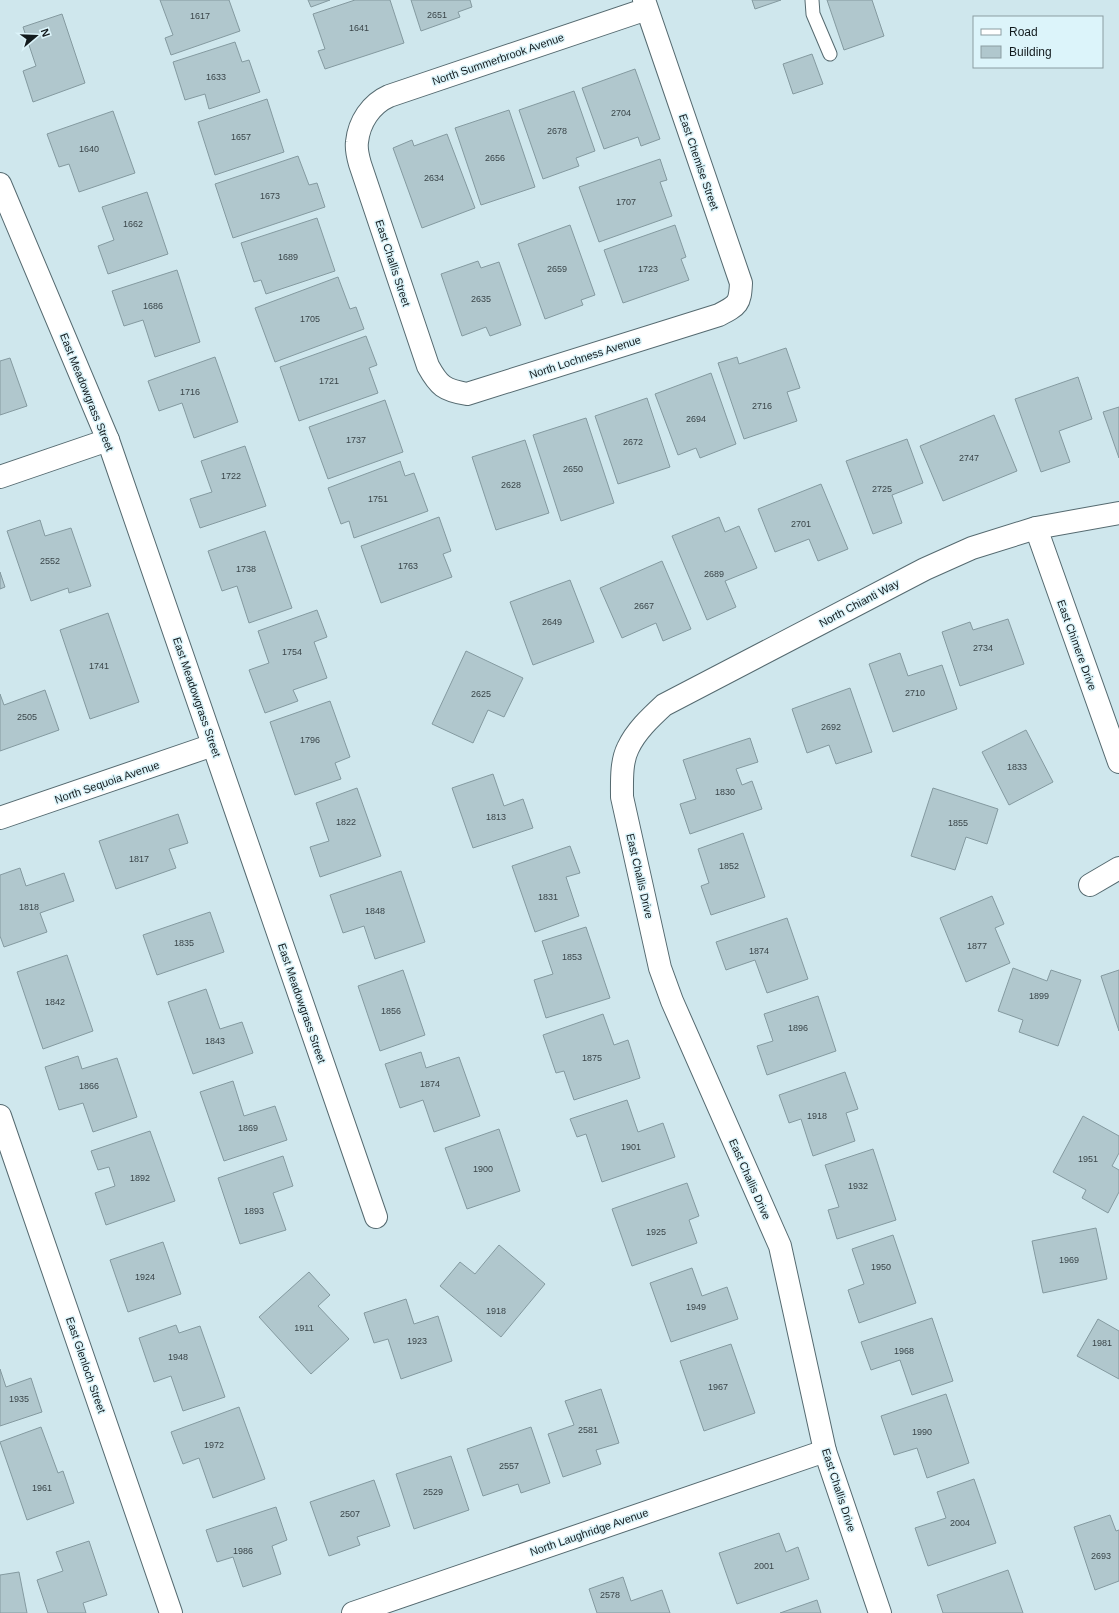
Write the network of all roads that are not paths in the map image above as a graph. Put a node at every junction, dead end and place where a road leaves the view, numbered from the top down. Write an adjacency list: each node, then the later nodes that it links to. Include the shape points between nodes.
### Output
1 (812, 0): 3 (lane, via 813,14)
2 (645, 4): 4 (street, North Summerbrook Avenue, via 389,96 370,110); 6 (street, East Chemise Street, via 741,283 740,299 733,308)
3 (830, 54)
4 (360, 126): 7 (street, East Challis Street, via 356,142 360,164 428,366 437,381)
5 (0, 184): 8 (street, East Meadowgrass Street)
6 (719, 315): 7 (street, North Lochness Avenue, via 467,394)
7 (451, 391)
8 (108, 440): 9 (street); 12 (street, East Meadowgrass Street)
9 (0, 477)
10 (1119, 513): 11 (street, North Chianti Way)
11 (1036, 528): 13 (street, North Chianti Way, via 972,548 925,569 664,705 644,723); 14 (street, East Chimere Drive)
12 (213, 745): 15 (street, North Sequoia Avenue); 19 (street, East Meadowgrass Street)
13 (628, 748): 20 (street, East Challis Drive, via 622,773 622,797 660,968 672,1001 780,1246)
14 (1119, 762)
15 (0, 818)
16 (1119, 868): 17 (street)
17 (1090, 885)
18 (0, 1116): 21 (street, East Glenloch Street)
19 (376, 1217)
20 (825, 1451): 22 (street, North Laughridge Avenue); 23 (street, East Challis Drive)
21 (171, 1613)
22 (353, 1613)
23 (880, 1613)

